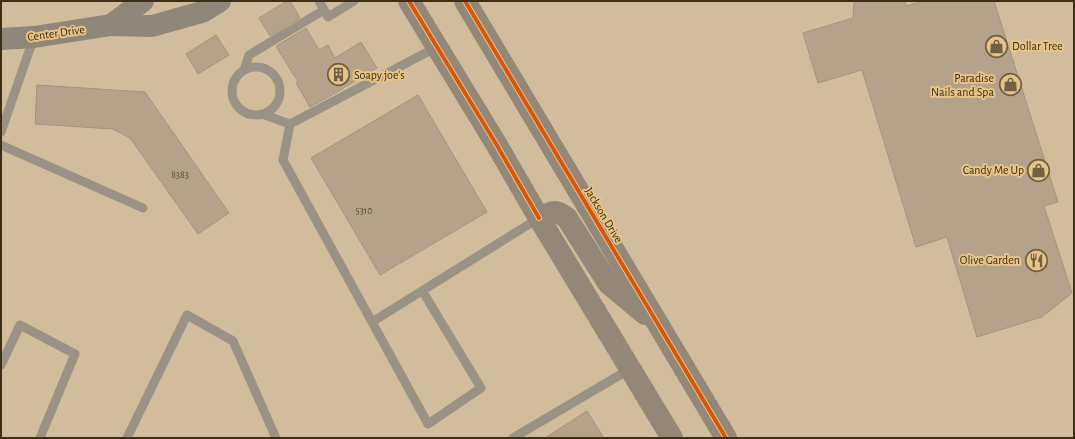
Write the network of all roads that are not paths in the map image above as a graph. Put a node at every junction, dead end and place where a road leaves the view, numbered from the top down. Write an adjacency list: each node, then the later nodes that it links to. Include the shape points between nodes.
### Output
1 (143, 1): 8 (main road, Center Drive)
2 (220, 1): 8 (main road, Center Drive, via 202,12 152,26)
3 (319, 1): 7 (lane)
4 (354, 1): 7 (lane, via 328,17)
5 (409, 1): 11 (main road)
6 (465, 1): 21 (main road, Jackson Drive)
7 (324, 10): 12 (lane, via 249,55)
8 (111, 25): 9 (main road, Center Drive)
9 (34, 37): 10 (main road, Center Drive); 15 (lane)
10 (1, 39)
11 (437, 47): 14 (lane); 18 (main road)
12 (244, 70): 13 (lane, via 236,76 232,85 232,95 242,111); 13 (lane, via 262,68 271,72 277,80 280,88 276,104)
13 (262, 114): 14 (lane)
14 (290, 124): 20 (lane, via 283,160)
15 (1, 132)
16 (1, 145): 17 (lane)
17 (143, 208)
18 (539, 218): 19 (lane); 21 (main road, via 558,212 566,218 608,283); 23 (main road)
19 (423, 292): 20 (lane); 20 (lane, via 481,388 428,424)
20 (372, 322)
21 (658, 325): 25 (main road, Jackson Drive)
22 (1, 365): 26 (lane, via 20,325 75,354)
23 (630, 369): 24 (main road); 29 (lane)
24 (667, 432)
25 (725, 434)
26 (40, 438)
27 (127, 438): 28 (lane, via 187,315 233,340)
28 (276, 438)
29 (513, 438)

